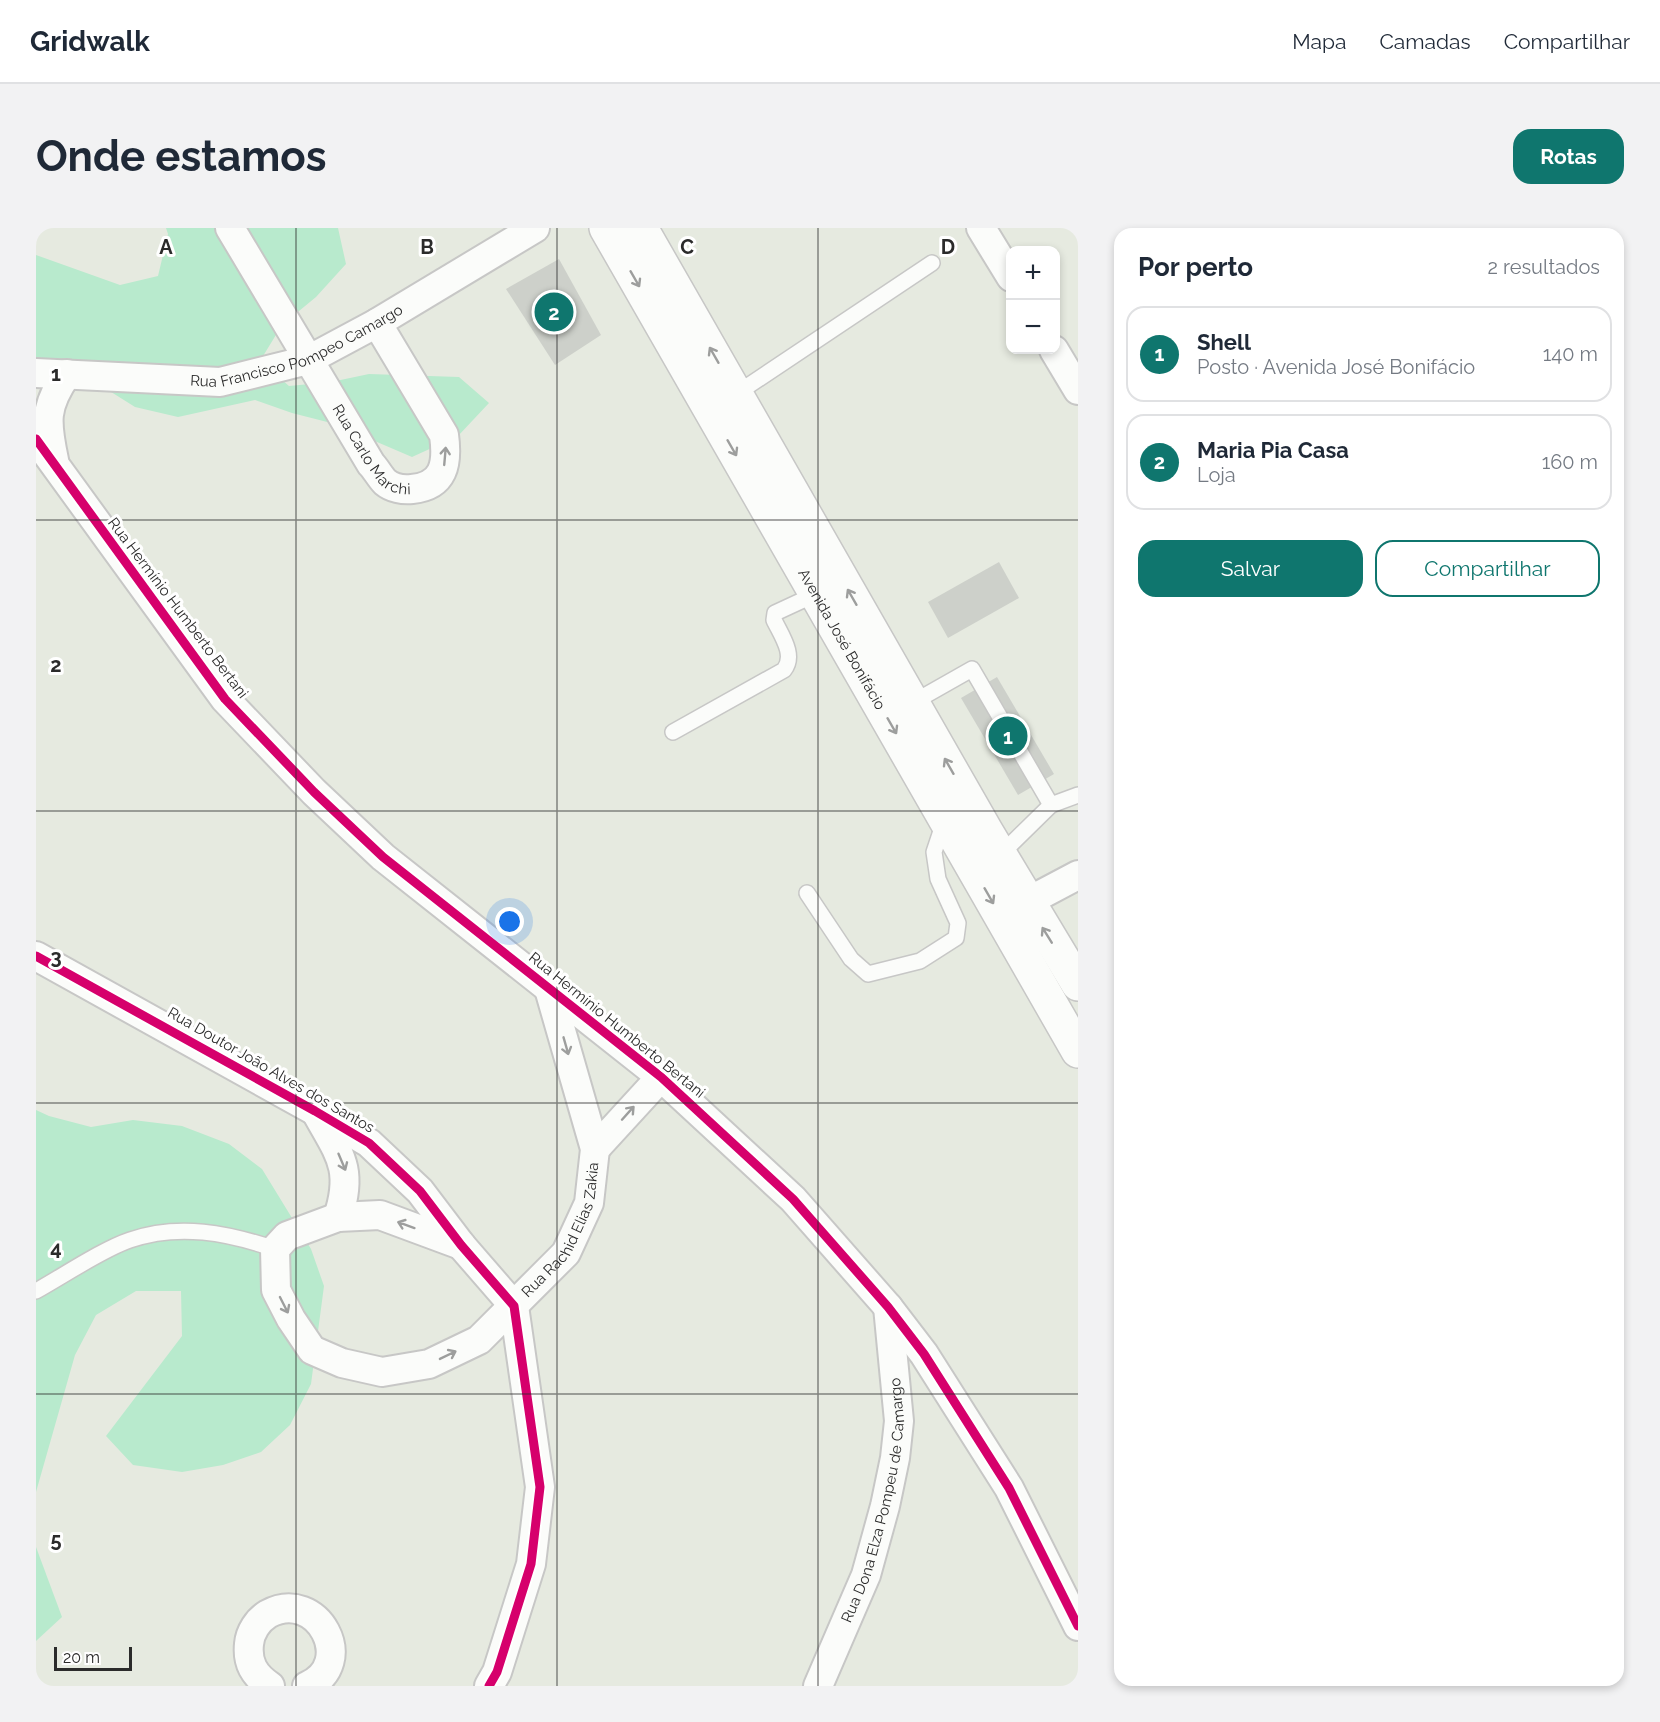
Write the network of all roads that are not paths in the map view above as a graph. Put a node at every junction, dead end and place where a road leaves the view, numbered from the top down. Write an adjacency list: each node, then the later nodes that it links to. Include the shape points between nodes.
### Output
1 (230, 228): 10 (street, Rua Carlo Marchi)
2 (534, 228): 8 (street, Rua Francisco Pompeo Camargo)
3 (606, 228): 17 (main road, Avenida José Bonifácio, one-way to 17)
4 (641, 228): 14 (main road, Avenida José Bonifácio, one-way to 4)
5 (981, 228): 7 (street)
6 (932, 263): 14 (lane)
7 (1006, 269)
8 (377, 323): 10 (street, Rua Francisco Pompeo Camargo); 10 (street, Rua Carlo Marchi, one-way to 8, via 386,483 403,490 425,488 441,475 447,455 444,435)
9 (1056, 354): 13 (street)
10 (308, 360): 12 (street, Rua Francisco Pompeo Camargo, via 220,382)
11 (36, 372): 12 (street, Rua Francisco Pompeo Camargo)
12 (67, 374): 16 (street, via 52,394 47,414)
13 (1078, 390)
14 (736, 394): 18 (main road, Avenida José Bonifácio, one-way to 14)
15 (36, 439): 16 (street, Rua Hermínio Humberto Bertani)
16 (57, 471): 29 (street, Rua Hermínio Humberto Bertani, via 241,716 384,857)
17 (816, 594): 19 (lane, via 775,613 774,620 789,657 783,670); 22 (main road, Avenida José Bonifácio, one-way to 22)
18 (912, 703): 21 (lane, via 972,669); 23 (main road, Avenida José Bonifácio, one-way to 18)
19 (673, 732)
20 (1078, 795): 21 (lane)
21 (1051, 805): 23 (lane)
22 (945, 819): 25 (lane, via 934,852 938,879 958,924 956,938 920,961 868,974 851,959); 30 (main road, Avenida José Bonifácio, one-way to 30)
23 (1000, 855): 26 (main road, Avenida José Bonifácio)
24 (1078, 875): 26 (street)
25 (807, 893)
26 (1027, 903): 28 (main road, Avenida José Bonifácio, one-way to 26)
27 (36, 956): 32 (street, Rua Doutor João Alves dos Santos)
28 (1078, 984)
29 (549, 989): 31 (street, Rua Hermínio Humberto Bertani); 33 (street, Rua Rachid Elias Zakia, one-way to 33)
30 (1078, 1051)
31 (661, 1077): 33 (street, Rua Rachid Elias Zakia, one-way to 31); 39 (street, Rua Hermínio Humberto Bertani, via 793,1199)
32 (315, 1111): 34 (street, one-way to 34, via 347,1174); 35 (street, Rua Doutor João Alves dos Santos, via 369,1143 391,1163 420,1191)
33 (595, 1149): 38 (street, Rua Rachid Elias Zakia, via 589,1203 566,1253)
34 (338, 1217): 35 (street, one-way to 34, via 380,1215); 36 (street, via 287,1236)
35 (461, 1245): 38 (street, Rua Doutor João Alves dos Santos)
36 (275, 1249): 37 (lane, via 234,1235 178,1230 129,1240); 38 (street, Rua Rachid Elias Zakia, one-way to 38, via 276,1290 291,1319 312,1350 342,1363 381,1372 429,1364 478,1340)
37 (36, 1291)
38 (514, 1306): 43 (street, via 540,1487 531,1564 497,1672)
39 (888, 1307): 40 (street, Rua Hermínio Humberto Bertani, via 924,1354 1009,1488); 44 (street, Rua Dona Elza Pompeu de Camargo, via 899,1421 895,1458 866,1575)
40 (1078, 1626)
41 (322, 1682): 42 (street, via 331,1650 323,1626 303,1610 277,1610 255,1626 249,1639 248,1653 255,1673)
42 (270, 1686)
43 (489, 1686)
44 (818, 1686)

